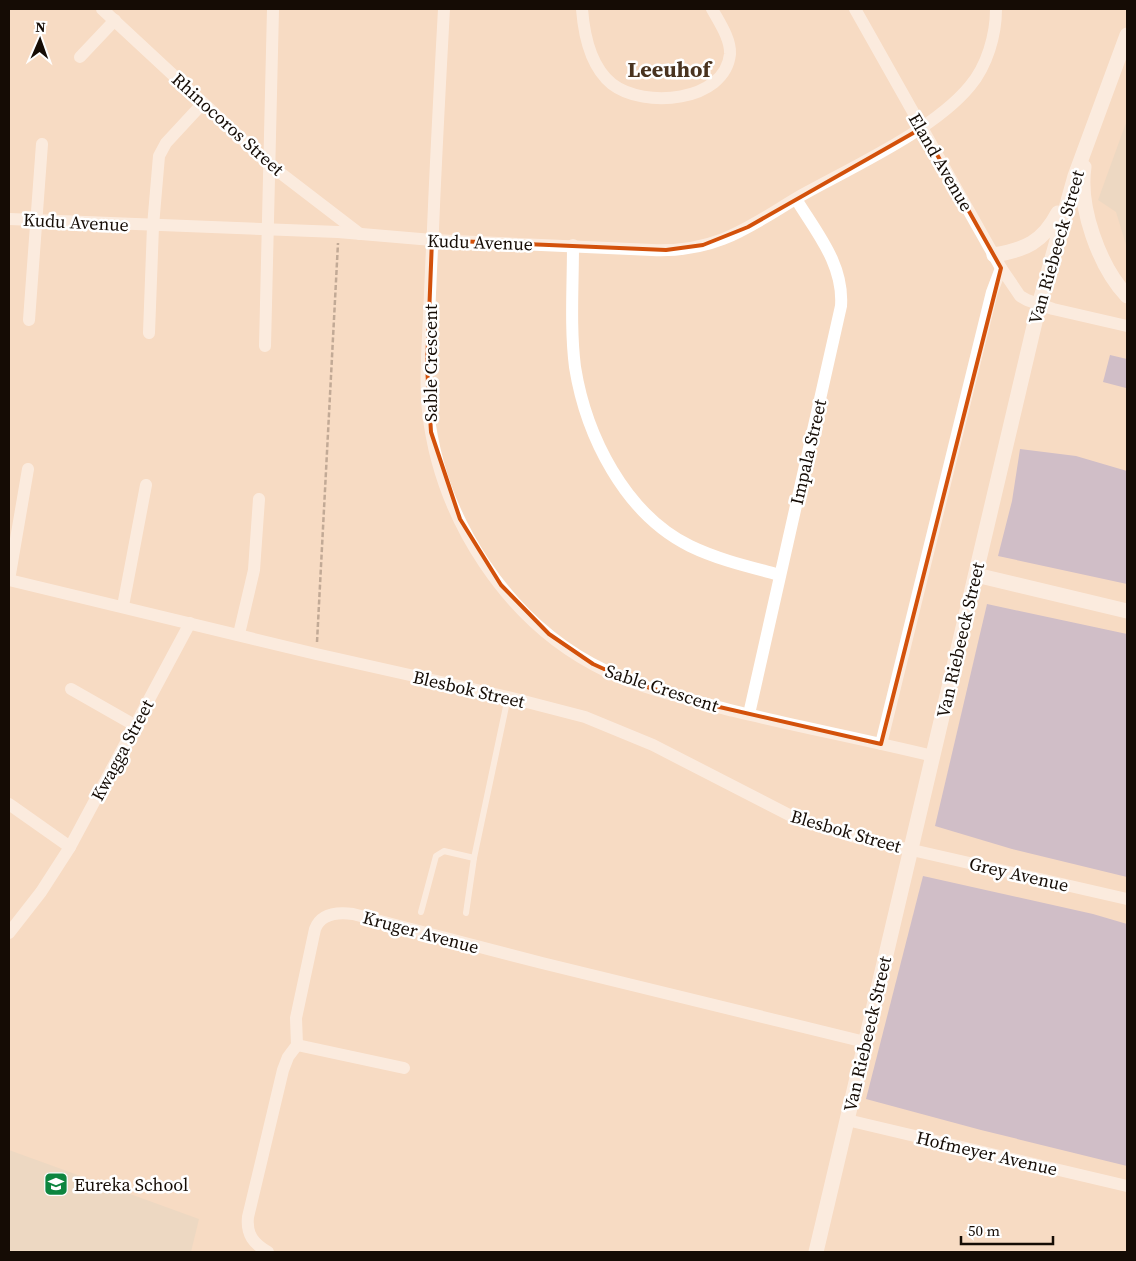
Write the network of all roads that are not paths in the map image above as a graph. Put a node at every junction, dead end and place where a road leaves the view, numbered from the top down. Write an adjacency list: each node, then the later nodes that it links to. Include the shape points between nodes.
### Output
1 (102, 9): 8 (street, Rhinocoros Street)
2 (273, 9): 15 (street)
3 (444, 9): 23 (street, Sable Crescent)
4 (582, 9): 5 (street, via 586,38 604,76 629,94 669,100 707,86 727,65 729,44)
5 (712, 9)
6 (855, 9): 12 (street, Eland Avenue)
7 (996, 9): 12 (street, Kudu Avenue, via 991,43 974,82 962,96)
8 (115, 20): 10 (street); 11 (street, Rhinocoros Street)
9 (1127, 35): 13 (street, Van Riebeeck Street)
10 (80, 56)
11 (203, 103): 15 (street, Rhinocoros Street); 20 (street, via 166,143 159,156)
12 (922, 128): 17 (street, Kudu Avenue); 25 (street, Eland Avenue)
13 (1089, 136): 16 (street, Van Riebeeck Street); 26 (street, via 1082,178 1086,210 1102,256)
14 (42, 144): 19 (street)
15 (270, 165): 21 (street); 22 (street, Rhinocoros Street)
16 (1072, 186): 25 (street, via 1056,218 1039,238); 27 (street, Van Riebeeck Street)
17 (796, 198): 24 (street, Kudu Avenue, via 736,233 703,245 666,250); 35 (street, Impala Street, via 835,263 842,295)
18 (9, 219): 19 (street, Kudu Avenue)
19 (37, 220): 20 (street, Kudu Avenue); 28 (street)
20 (153, 226): 21 (street, Kudu Avenue); 30 (street)
21 (268, 229): 22 (street, Kudu Avenue); 31 (street)
22 (360, 234): 23 (street, Kudu Avenue)
23 (432, 240): 24 (street, Kudu Avenue); 44 (street, Sable Crescent, via 428,411 444,480 479,556 512,599 533,620 593,664 658,690)
24 (573, 245): 35 (street, via 575,366 590,421 615,475 640,508 668,533 704,552)
25 (998, 261): 27 (street, Eland Avenue, via 1020,296); 46 (street)
26 (1127, 296)
27 (1039, 305): 29 (street, Eland Avenue); 36 (street, Van Riebeeck Street)
28 (29, 320)
29 (1127, 326)
30 (149, 333)
31 (265, 346)
32 (28, 468): 37 (street)
33 (146, 485): 38 (street)
34 (258, 499): 41 (street, via 254,570)
35 (780, 575): 44 (street, Impala Street)
36 (976, 575): 39 (street); 47 (street, Van Riebeeck Street)
37 (9, 580): 38 (street, Blesbok Street)
38 (123, 606): 40 (street, Blesbok Street)
39 (1127, 611)
40 (190, 623): 41 (street, Blesbok Street); 45 (street, Kwagga Street)
41 (239, 634): 43 (street, Blesbok Street)
42 (71, 689): 45 (street)
43 (508, 697): 50 (street, Blesbok Street, via 600,722 799,820); 51 (lane)
44 (749, 714): 46 (street, Sable Crescent)
45 (136, 726): 49 (street, Kwagga Street)
46 (881, 744): 47 (street, Sable Crescent)
47 (933, 756): 50 (street, Van Riebeeck Street)
48 (9, 804): 49 (street)
49 (70, 847): 55 (street, Kwagga Street)
50 (911, 850): 52 (street, Grey Avenue); 56 (street, Van Riebeeck Street)
51 (474, 858): 53 (lane, via 444,851 436,856); 54 (lane)
52 (1127, 899)
53 (421, 912)
54 (466, 913)
55 (9, 933)
56 (865, 1042): 57 (street, Kruger Avenue, via 532,961 360,915 341,913 323,918 316,926 296,1018); 59 (street, Van Riebeeck Street)
57 (297, 1045): 58 (street); 61 (street, via 282,1070 248,1217 250,1237)
58 (404, 1068)
59 (847, 1120): 60 (street, Hofmeyer Avenue); 62 (street, Van Riebeeck Street)
60 (1127, 1186)
61 (268, 1252)
62 (816, 1252)

